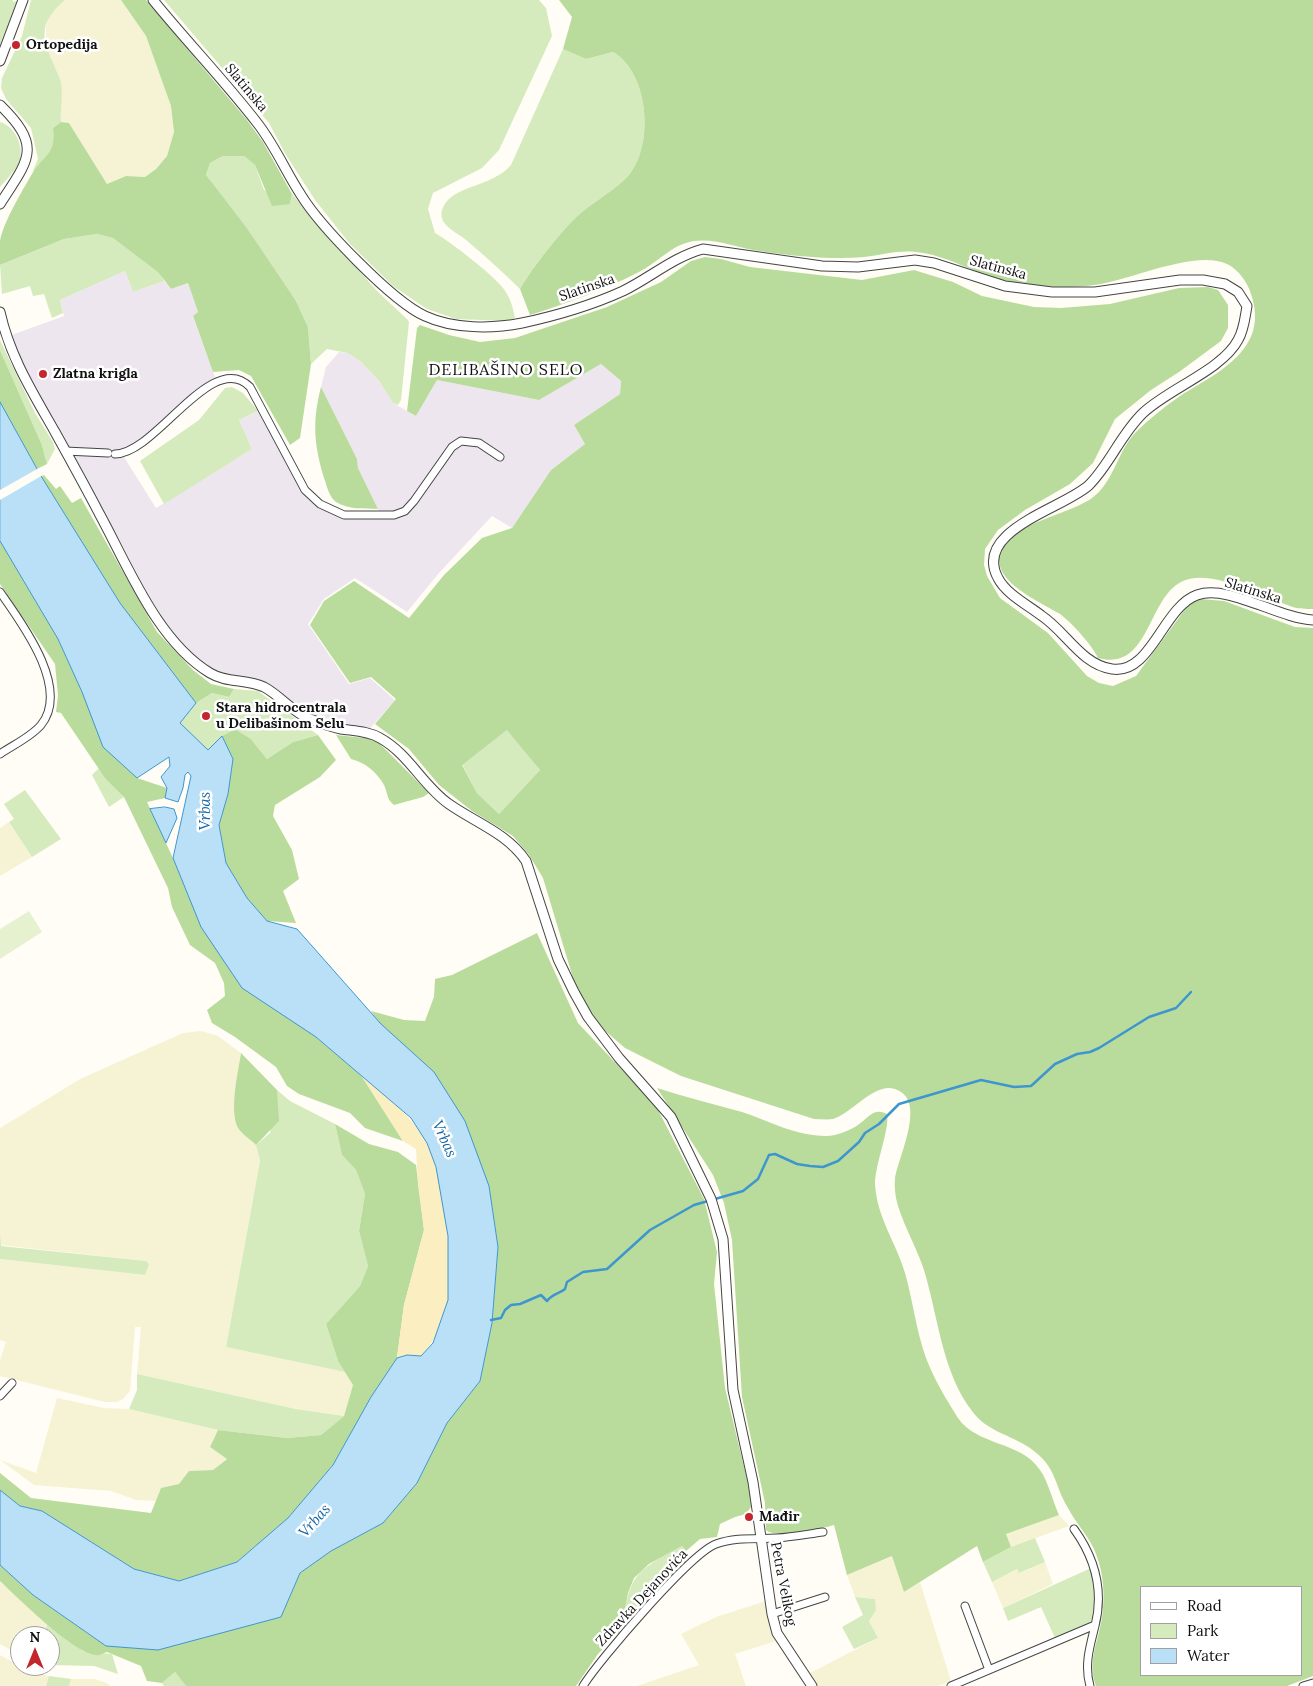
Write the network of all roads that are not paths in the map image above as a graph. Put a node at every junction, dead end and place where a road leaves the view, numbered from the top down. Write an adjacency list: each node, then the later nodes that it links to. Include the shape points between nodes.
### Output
1 (23, 0): 3 (street)
2 (153, 0): 12 (street, Slatinska, via 260,126 302,197 328,230 369,272 414,309 452,324 500,327 574,308 622,291 688,253 702,249 822,266 858,267 915,260 1005,286 1052,292 1095,292 1180,280 1225,284 1238,292 1247,306 1238,342 1218,362 1143,413 1088,486 1030,519 1000,542 994,566 1007,589 1058,628 1086,657 1099,666 1114,670 1127,668 1140,660 1182,603 1196,595 1220,594 1278,613)
3 (0, 61)
4 (0, 104): 6 (street)
5 (0, 116): 6 (street)
6 (17, 122): 7 (street, via 26,139 28,156)
7 (0, 204)
8 (0, 312): 9 (street, Petra Velikog, via 6,337 27,386)
9 (65, 451): 10 (street, via 122,454 148,438 216,380 235,378 243,381 255,396 305,490 320,504 344,516 388,516 404,511 452,447 462,441 479,443); 18 (street, Petra Velikog, via 159,621 201,667 218,678 264,687 308,718 378,737 400,754 441,798 517,848 531,872 558,959 574,992 588,1017 671,1117 712,1202 723,1239 733,1390 753,1482)
10 (500, 457)
11 (0, 592): 13 (street, via 34,642 43,662 50,696 47,716 42,723)
12 (1313, 620)
13 (0, 754)
14 (12, 1383): 15 (street)
15 (0, 1396)
16 (1074, 1528): 22 (street, via 1089,1551 1096,1571 1099,1599)
17 (823, 1532): 18 (street, Zdravka Dejanovića)
18 (760, 1538): 21 (street, Petra Velikog); 25 (street, Zdravka Dejanovića, via 725,1541 701,1553 612,1648)
19 (825, 1597): 21 (street)
20 (965, 1606): 23 (street)
21 (772, 1614): 26 (street, Petra Velikog, via 777,1633)
22 (1096, 1625): 23 (street); 28 (street, via 1087,1664)
23 (989, 1670): 27 (street)
24 (1313, 1682): 29 (street)
25 (584, 1686)
26 (812, 1686)
27 (951, 1686)
28 (1090, 1686)
29 (1303, 1686)

